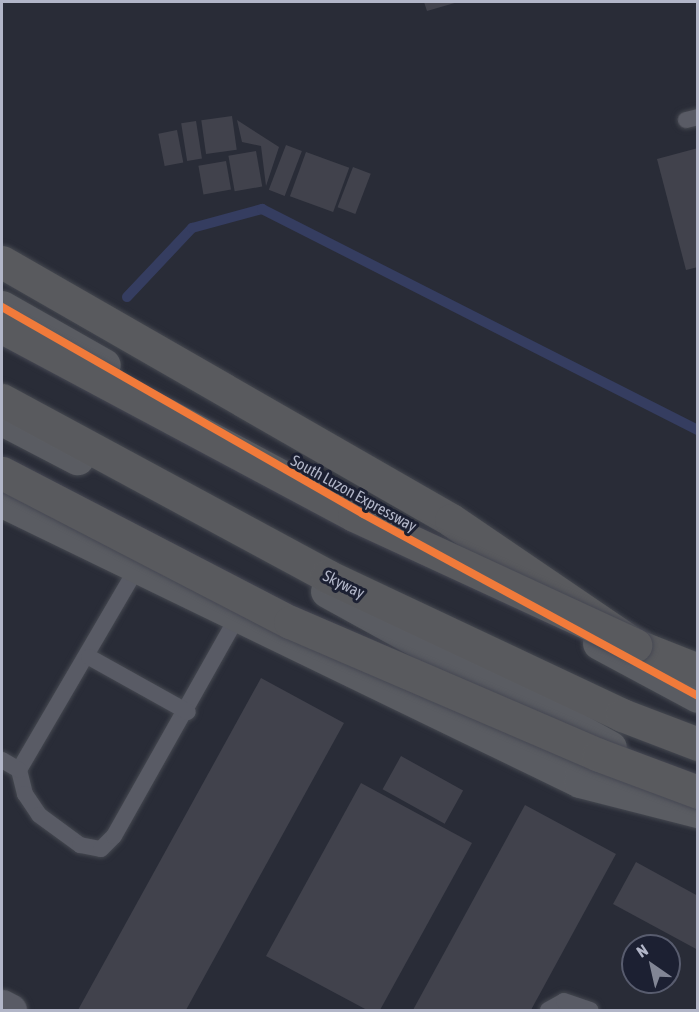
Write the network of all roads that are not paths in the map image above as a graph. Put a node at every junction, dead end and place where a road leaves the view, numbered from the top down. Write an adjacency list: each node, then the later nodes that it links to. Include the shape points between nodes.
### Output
1 (2, 262): 10 (highway, bridge, via 451,520)
2 (2, 307): 13 (highway, South Luzon Expressway, via 363,514)
3 (2, 327): 10 (highway, bridge, via 354,515)
4 (2, 399): 15 (highway, Skyway, via 327,576 622,715)
5 (2, 419): 18 (highway, via 138,487)
6 (2, 473): 18 (highway, bridge, via 290,622 599,755)
7 (2, 501): 8 (highway)
8 (137, 568): 9 (highway); 11 (lane)
9 (237, 618): 14 (lane); 19 (highway, via 580,781)
10 (635, 645): 12 (highway)
11 (89, 657): 14 (lane); 17 (lane)
12 (698, 669)
13 (698, 696)
14 (188, 712): 17 (lane, via 101,849 80,845 39,815 25,794)
15 (698, 744)
16 (2, 760): 17 (lane)
17 (19, 770)
18 (698, 793)
19 (698, 811)
20 (2, 1006): 21 (street)
21 (10, 1011)
22 (548, 1011): 23 (lane, via 564,1001)
23 (590, 1011)

